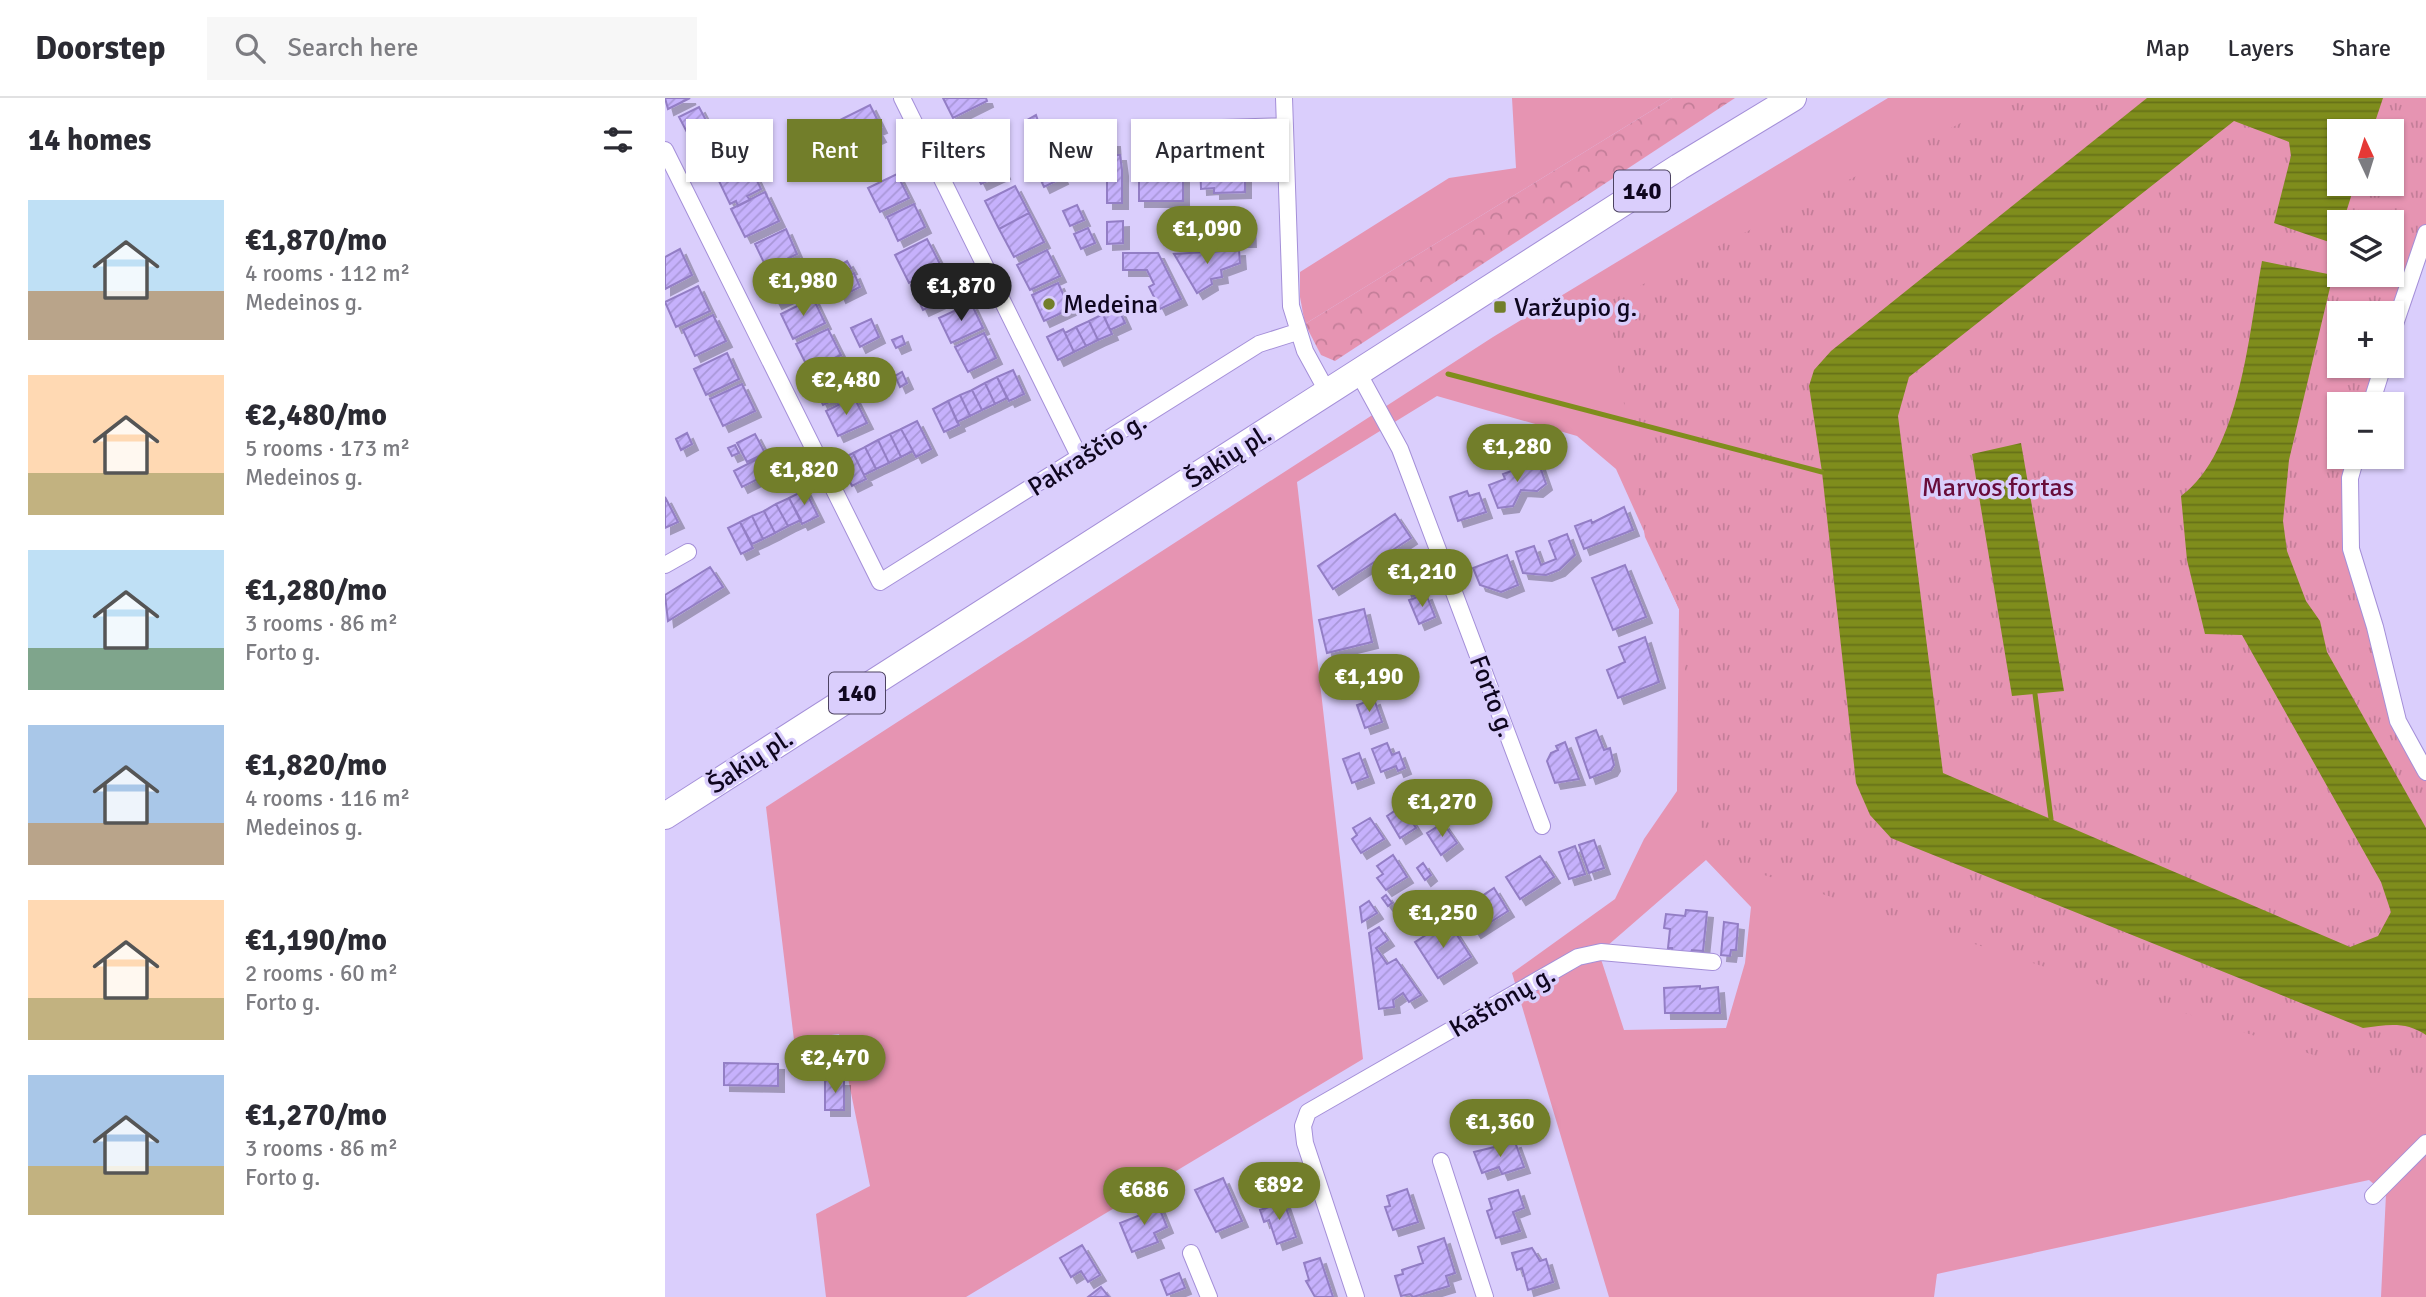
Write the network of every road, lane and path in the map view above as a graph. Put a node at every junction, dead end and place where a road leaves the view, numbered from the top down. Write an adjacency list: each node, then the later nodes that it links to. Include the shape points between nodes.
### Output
1 (902, 98): 12 (street)
2 (1284, 98): 4 (street)
3 (1793, 98): 10 (main road, Šakių pl. / 140)
4 (1285, 119)
5 (665, 149): 12 (street, Pakraščio g., via 880,582)
6 (1287, 182): 9 (street, via 1291,306)
7 (2426, 233): 8 (street)
8 (2403, 301)
9 (1297, 332): 11 (street); 12 (street, Pakraščio g., via 1259,344)
10 (1359, 374): 11 (main road, Šakių pl. / 140); 18 (street, Forto g., via 1400,449)
11 (1328, 393): 17 (main road, Šakių pl. / 140)
12 (1080, 458)
13 (2353, 469): 16 (street, via 2351,550 2398,721)
14 (688, 552): 15 (street)
15 (665, 565)
16 (2426, 772)
17 (665, 816)
18 (1542, 826)
19 (1713, 962): 25 (street, Kaštonų g., via 1601,952 1578,957 1308,1112 1303,1126 1305,1143)
20 (2426, 1143): 22 (street)
21 (1441, 1161): 26 (street)
22 (2373, 1196)
23 (1191, 1253): 24 (street)
24 (1209, 1297)
25 (1356, 1297)
26 (1485, 1297)

